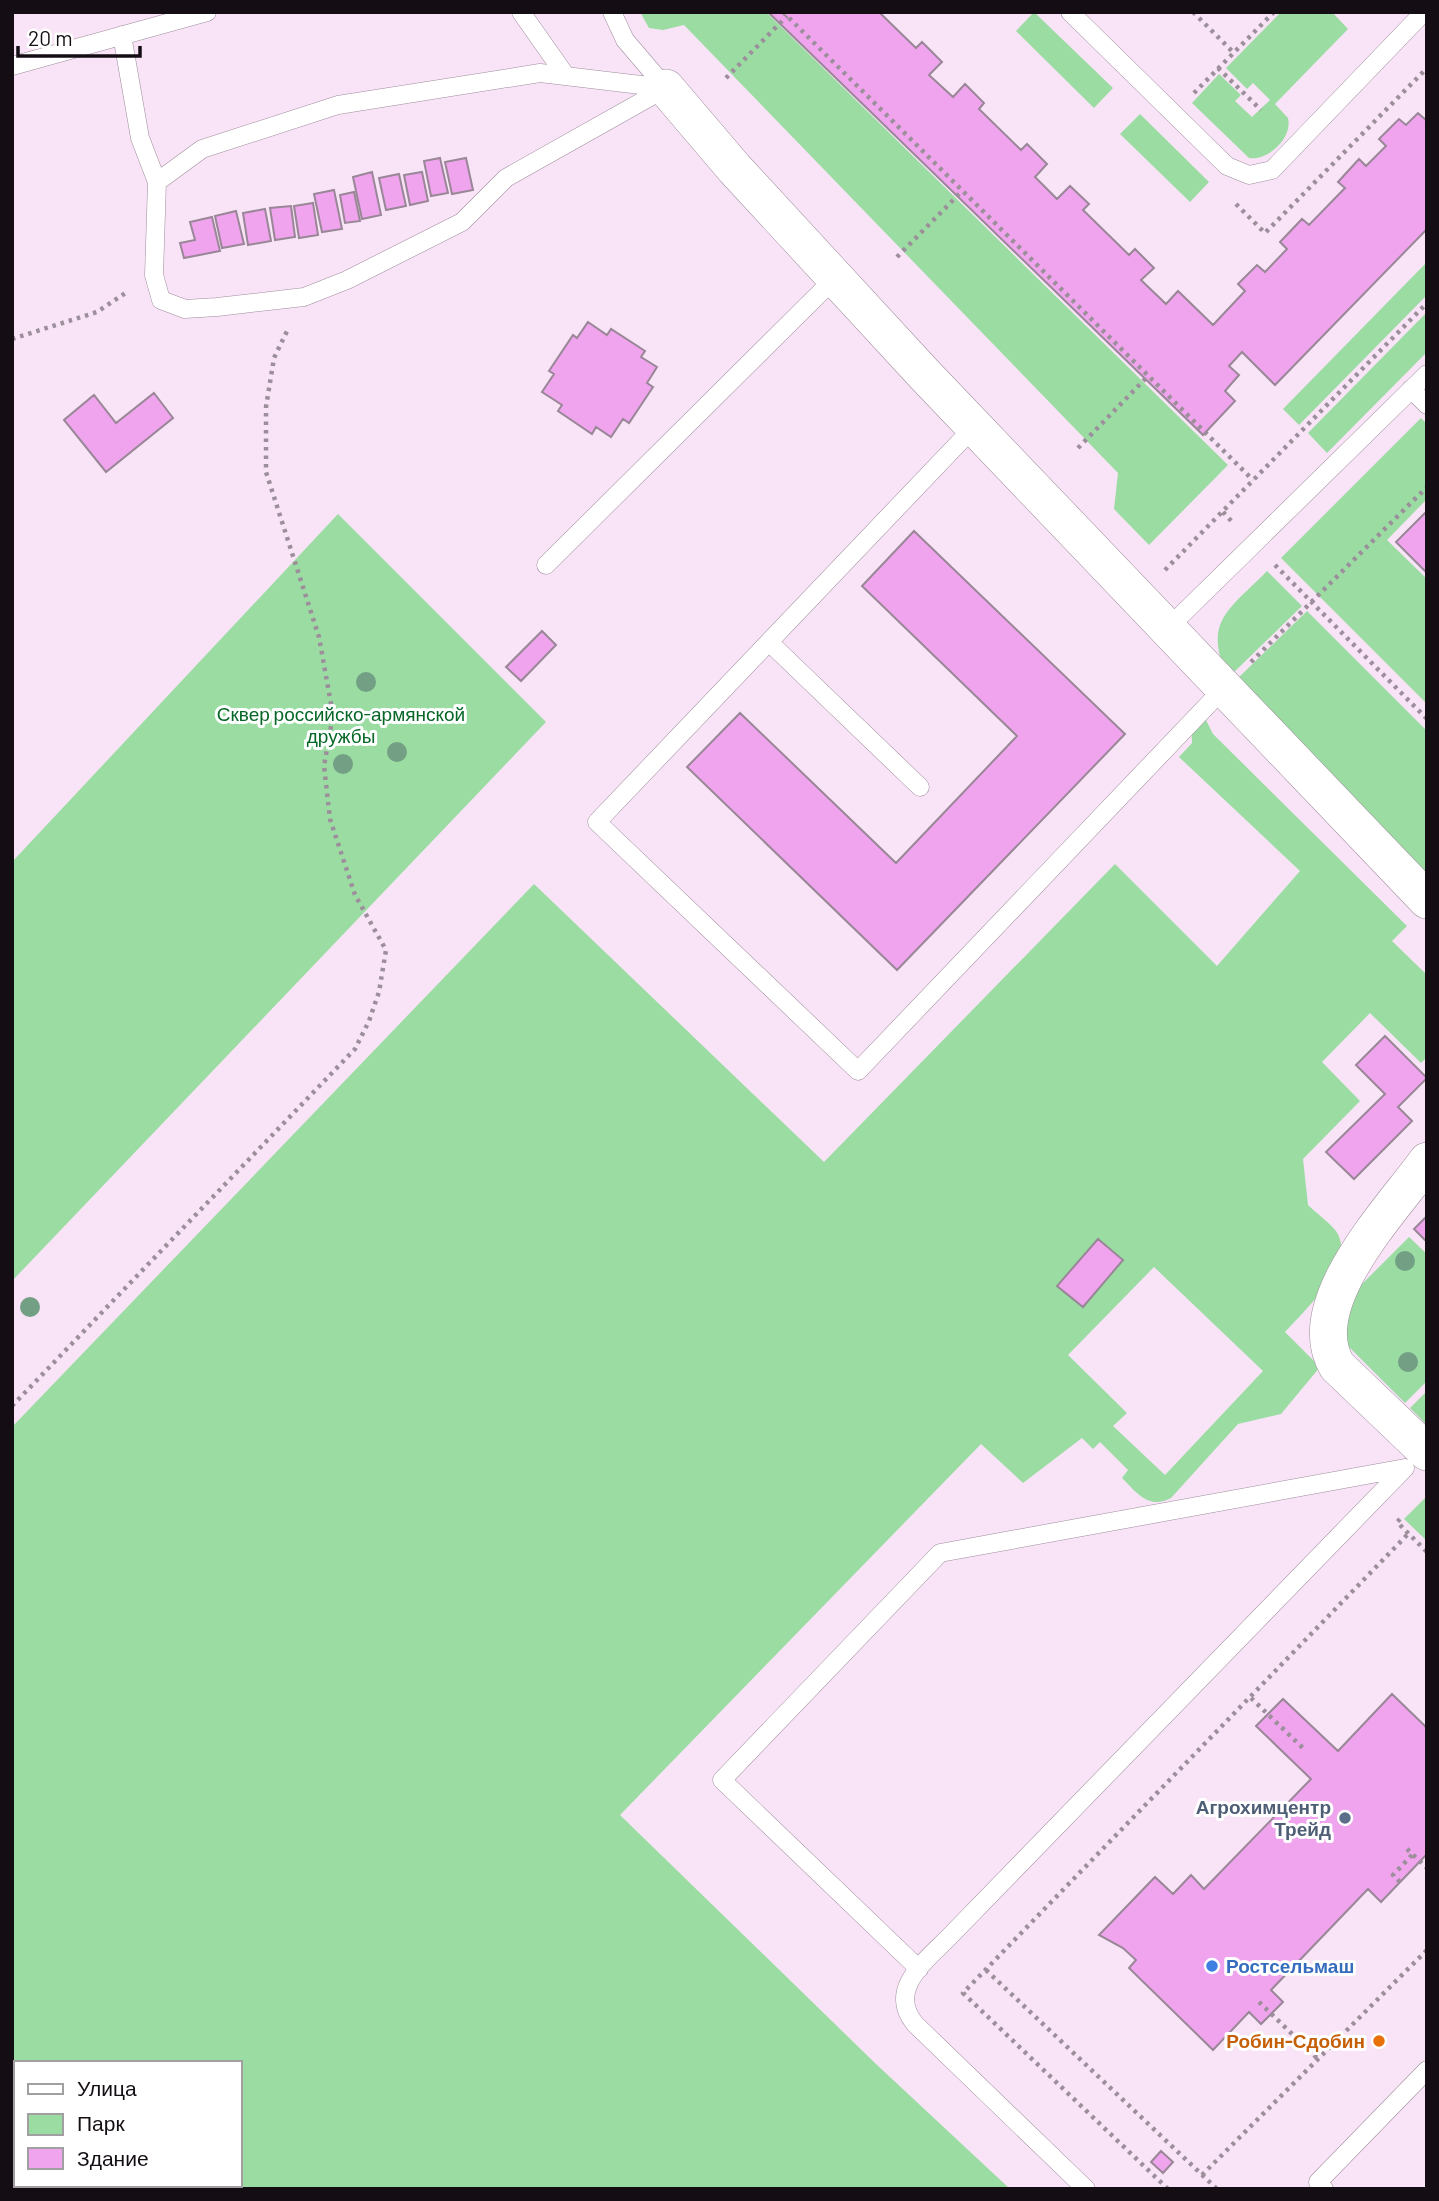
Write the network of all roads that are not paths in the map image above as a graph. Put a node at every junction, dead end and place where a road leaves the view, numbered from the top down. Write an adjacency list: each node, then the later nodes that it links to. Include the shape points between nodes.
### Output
1 (207, 12): 6 (lane)
2 (521, 12): 8 (lane)
3 (612, 12): 9 (lane, via 625,40)
4 (1070, 12): 5 (lane, via 1234,171 1249,175 1272,170)
5 (1424, 12)
6 (122, 34): 7 (lane); 10 (lane, via 140,138)
7 (12, 66)
8 (566, 76): 9 (lane); 10 (lane, via 540,73 338,105 202,149)
9 (666, 88): 10 (lane, via 506,178 462,222 304,297 185,309 161,300 154,275); 11 (street)
10 (157, 183)
11 (835, 278): 15 (street); 16 (lane)
12 (1427, 374): 13 (lane)
13 (1411, 389): 14 (lane); 17 (lane)
14 (1427, 405)
15 (974, 427): 17 (street); 18 (lane)
16 (545, 565)
17 (1167, 629): 19 (street)
18 (769, 642): 19 (lane, via 597,822 858,1070); 20 (lane)
19 (1223, 689): 21 (street)
20 (920, 787)
21 (1427, 900)
22 (1427, 1161): 23 (street, via 1351,1265 1334,1297 1326,1335 1337,1366)
23 (1427, 1452)
24 (919, 1969): 24 (lane, via 723,1780 940,1553 1405,1468); 26 (lane, via 906,1985 909,2017)
25 (1427, 2070): 27 (lane, via 1318,2182)
26 (1086, 2189)
27 (1324, 2189)

